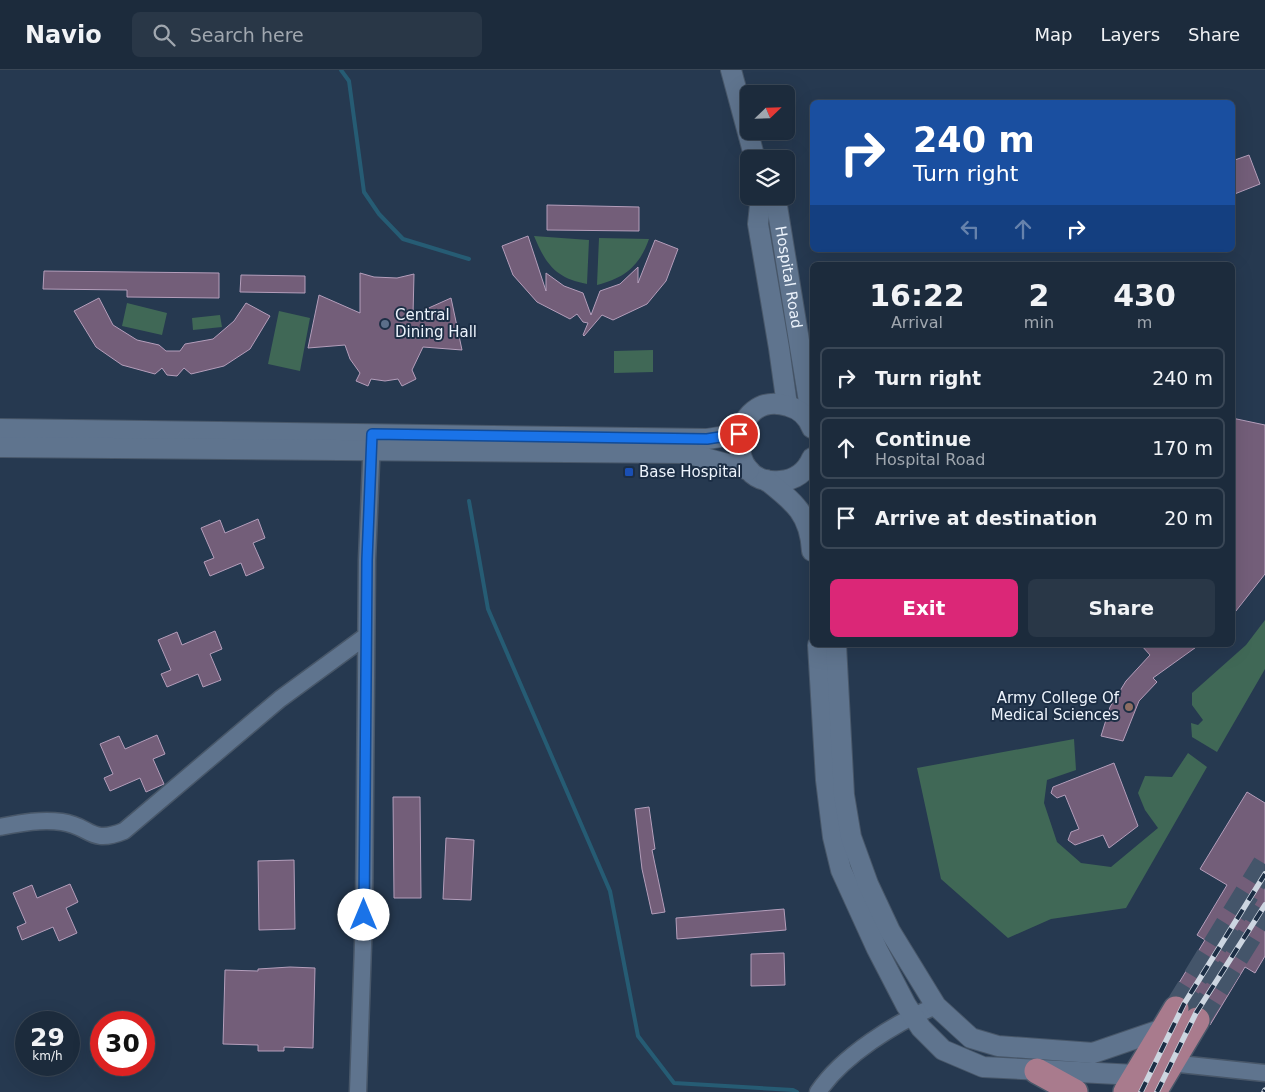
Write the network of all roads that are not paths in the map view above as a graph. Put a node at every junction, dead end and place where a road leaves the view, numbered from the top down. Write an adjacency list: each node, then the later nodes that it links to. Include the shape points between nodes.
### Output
1 (731, 70): 2 (street)
2 (753, 150)
3 (760, 205): 5 (street, Hospital Road, via 758,224)
4 (776, 205): 6 (street, Hospital Road)
5 (787, 405): 7 (street, via 805,416); 9 (street, via 765,406 756,410 748,416)
6 (810, 408)
7 (810, 425)
8 (0, 430): 10 (street)
9 (739, 434): 10 (street, via 707,439); 13 (street, via 740,453)
10 (372, 442): 11 (street); 13 (street, via 686,453); 16 (street)
11 (0, 447)
12 (810, 461): 14 (street, via 796,477)
13 (749, 470): 14 (street)
14 (766, 480): 15 (street, via 806,518)
15 (810, 531)
16 (366, 636): 19 (street, via 280,698 124,831 98,837 77,825 52,821); 27 (street, via 364,915)
17 (818, 647): 21 (street, via 826,780 841,870)
18 (836, 647): 20 (street, via 844,795 851,837 890,930)
19 (0, 827)
20 (936, 1006): 21 (street); 22 (street, via 971,1038 998,1046 1093,1053)
21 (912, 1016): 24 (street, via 943,1050 983,1067); 28 (street, via 827,1078)
22 (1179, 1019): 23 (main road); 26 (main road)
23 (1170, 1064): 25 (street); 30 (main road)
24 (1037, 1071): 26 (street); 29 (main road)
25 (1265, 1073)
26 (1131, 1083)
27 (358, 1092)
28 (818, 1092)
29 (1075, 1092)
30 (1154, 1092)

